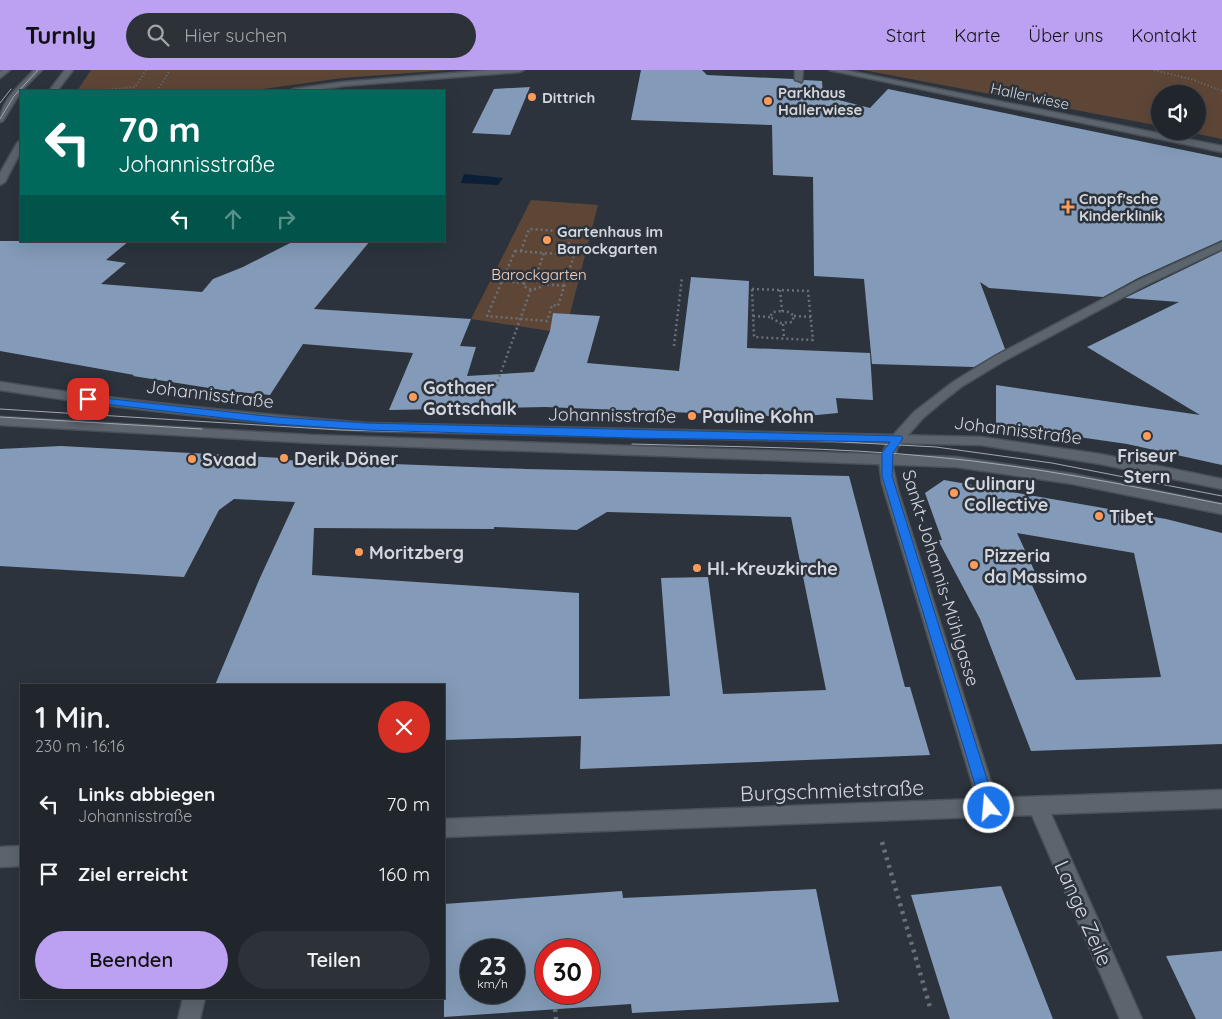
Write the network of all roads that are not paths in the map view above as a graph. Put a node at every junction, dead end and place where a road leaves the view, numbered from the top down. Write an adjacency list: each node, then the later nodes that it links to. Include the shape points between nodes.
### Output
1 (6, 70): 7 (street)
2 (38, 70): 11 (street, via 14,96)
3 (69, 70): 9 (street)
4 (520, 70): 10 (street)
5 (799, 70): 8 (street)
6 (833, 70): 13 (street, Hallerwiese)
7 (0, 76)
8 (799, 80)
9 (54, 90)
10 (300, 90)
11 (0, 119)
12 (20, 145): 14 (street)
13 (1222, 149)
14 (0, 182)
15 (1222, 245): 18 (street, Sankt-Johannis-Mühlgasse, via 1118,295 959,382 931,403)
16 (0, 386): 18 (street, Johannisstraße, via 275,420 357,426)
17 (0, 421): 19 (street, Johannisstraße, via 312,439)
18 (898, 438): 19 (street, Sankt-Johannis-Mühlgasse); 20 (street, Johannisstraße, via 1011,444)
19 (886, 459): 21 (street, Johannisstraße, via 964,463 1027,472 1125,488); 24 (street, Sankt-Johannis-Mühlgasse, via 887,476)
20 (1222, 484)
21 (1222, 509)
22 (1222, 799): 23 (street, Burgschmietstraße)
23 (1038, 806): 24 (street, Burgschmietstraße); 30 (street, Lange Zeile)
24 (989, 808): 25 (street, Burgschmietstraße)
25 (445, 828)
26 (20, 856): 27 (street)
27 (0, 857)
28 (194, 999): 29 (street)
29 (189, 1019)
30 (1131, 1019)

